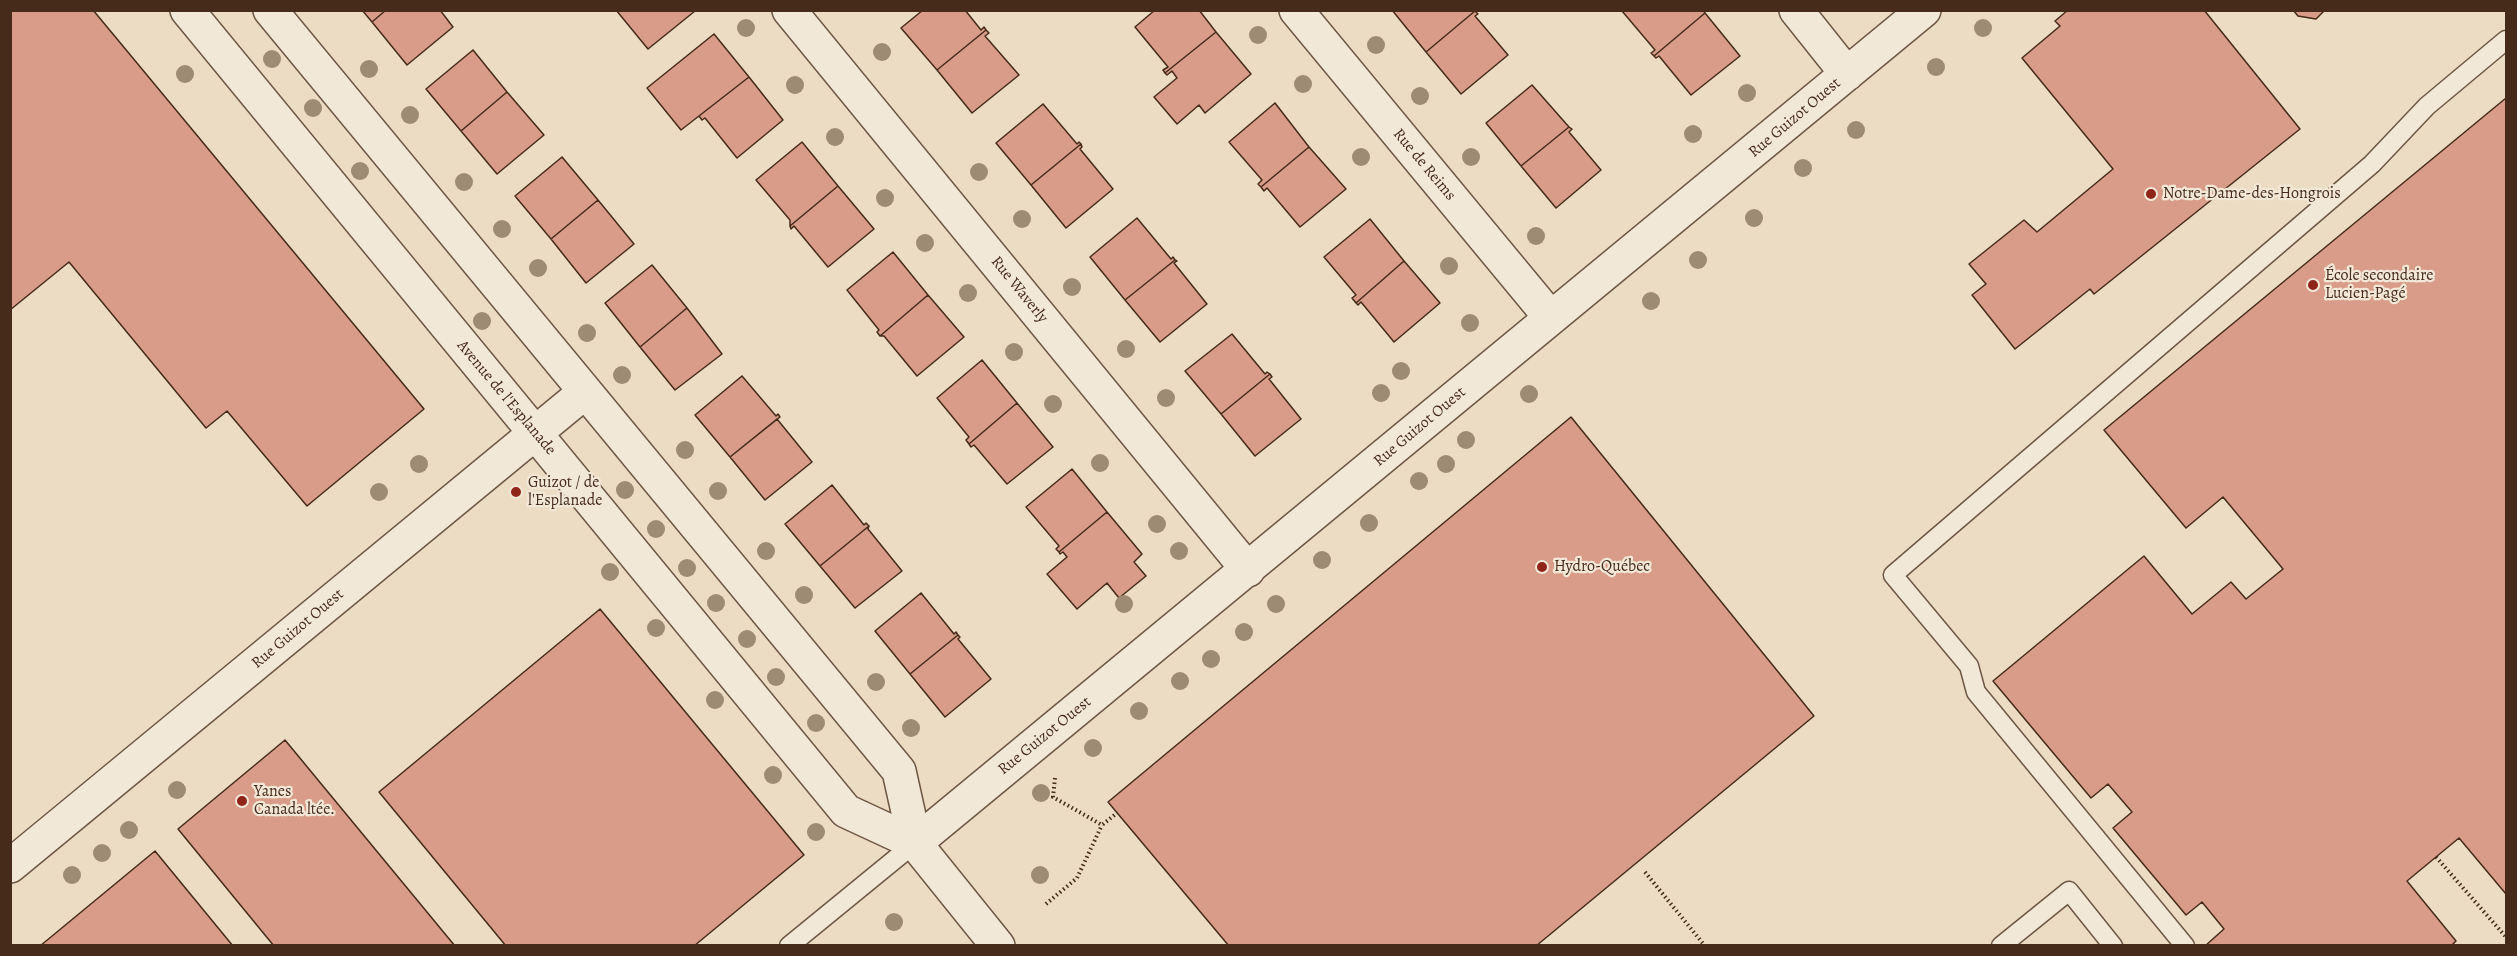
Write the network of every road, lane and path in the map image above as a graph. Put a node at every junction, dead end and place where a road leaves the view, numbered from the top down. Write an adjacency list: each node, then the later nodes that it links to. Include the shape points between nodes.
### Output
1 (187, 10): 11 (street, Avenue de l'Esplanade)
2 (270, 10): 10 (street, Avenue de l'Esplanade)
3 (789, 10): 12 (street, Rue Waverly)
4 (1296, 10): 9 (street, Rue de Reims)
5 (1796, 10): 8 (street)
6 (1924, 10): 8 (street, Rue Guizot Ouest)
7 (2506, 40): 27 (lane, via 2427,106 2372,164 1893,575 1969,666 1976,692)
8 (1847, 74): 9 (street, Rue Guizot Ouest)
9 (1551, 318): 12 (street, Rue Guizot Ouest)
10 (585, 392): 11 (street, Rue Guizot Ouest); 16 (street, Avenue de l'Esplanade, via 899,771)
11 (535, 433): 16 (street, Avenue de l'Esplanade, via 846,811); 18 (street, Rue Guizot Ouest)
12 (1248, 570): 16 (street, Rue Guizot Ouest)
13 (1055, 778): 15 (path, via 1053,797)
14 (1117, 813): 15 (path)
15 (1102, 825): 20 (path, via 1077,878)
16 (915, 843): 22 (lane); 23 (street, Avenue de l'Esplanade)
17 (2436, 857): 21 (path)
18 (10, 866)
19 (1645, 872): 24 (path)
20 (1046, 904)
21 (2506, 937)
22 (789, 945)
23 (998, 945)
24 (1705, 945)
25 (2001, 945): 26 (lane, via 2069,891)
26 (2113, 945)
27 (2185, 945)

